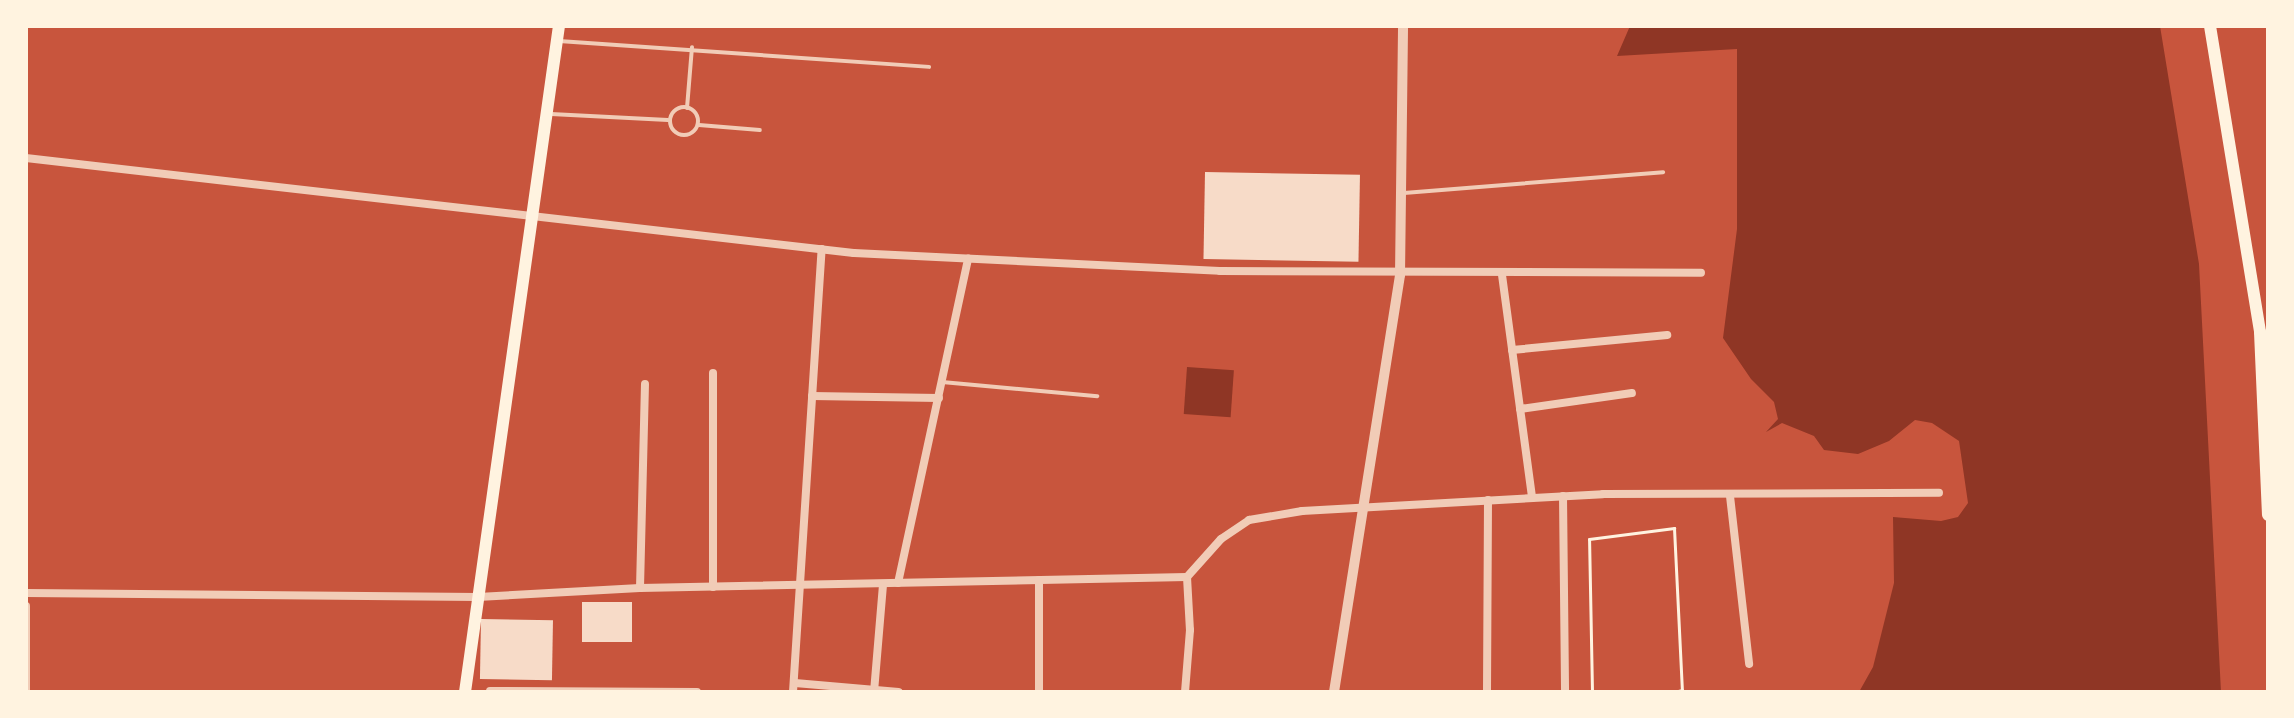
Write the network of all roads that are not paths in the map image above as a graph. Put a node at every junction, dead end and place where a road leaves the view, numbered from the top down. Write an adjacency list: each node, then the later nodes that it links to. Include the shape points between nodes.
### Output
1 (559, 26): 4 (main road)
2 (1403, 26): 14 (street)
3 (2210, 26): 37 (main road, via 2260,332)
4 (556, 41): 5 (lane); 8 (main road)
5 (692, 47): 6 (lane); 7 (lane)
6 (929, 67)
7 (687, 108): 9 (lane, via 676,110); 10 (lane)
8 (545, 114): 9 (lane); 15 (main road)
9 (668, 120): 10 (lane, via 682,134)
10 (699, 125): 11 (lane)
11 (760, 130)
12 (26, 158): 15 (street)
13 (1663, 172): 14 (lane)
14 (1402, 193): 19 (street)
15 (531, 218): 16 (street); 46 (main road)
16 (822, 249): 17 (street); 27 (street)
17 (968, 258): 19 (street); 24 (street)
18 (1701, 273): 20 (street)
19 (1400, 275): 20 (street); 36 (street)
20 (1502, 275): 22 (street)
21 (1667, 335): 22 (street)
22 (1512, 350): 30 (street)
23 (713, 373): 42 (street)
24 (942, 382): 28 (lane); 29 (street)
25 (645, 384): 44 (street)
26 (1632, 393): 30 (street)
27 (812, 396): 29 (street); 43 (street)
28 (1097, 396)
29 (939, 398): 40 (street)
30 (1520, 409): 34 (street)
31 (1939, 493): 33 (street)
32 (1563, 496): 33 (street); 34 (street); 60 (street)
33 (1730, 496): 48 (street)
34 (1532, 498): 35 (street)
35 (1488, 500): 36 (street); 59 (street)
36 (1361, 508): 38 (street, via 1249,520 1221,539); 58 (street)
37 (2268, 515)
38 (1187, 577): 39 (street); 57 (street)
39 (1039, 580): 40 (street); 56 (street)
40 (898, 583): 41 (street)
41 (883, 584): 43 (street); 51 (street)
42 (713, 587): 43 (street); 44 (street)
43 (798, 587): 49 (street)
44 (640, 588): 46 (street)
45 (26, 593): 46 (street)
46 (478, 597): 53 (main road)
47 (26, 606): 52 (street)
48 (1749, 664)
49 (794, 688): 51 (street)
50 (490, 691): 54 (street)
51 (874, 691): 55 (street)
52 (26, 692)
53 (465, 692)
54 (697, 692)
55 (899, 692)
56 (1039, 692)
57 (1185, 692)
58 (1334, 692)
59 (1487, 692)
60 (1565, 692)

